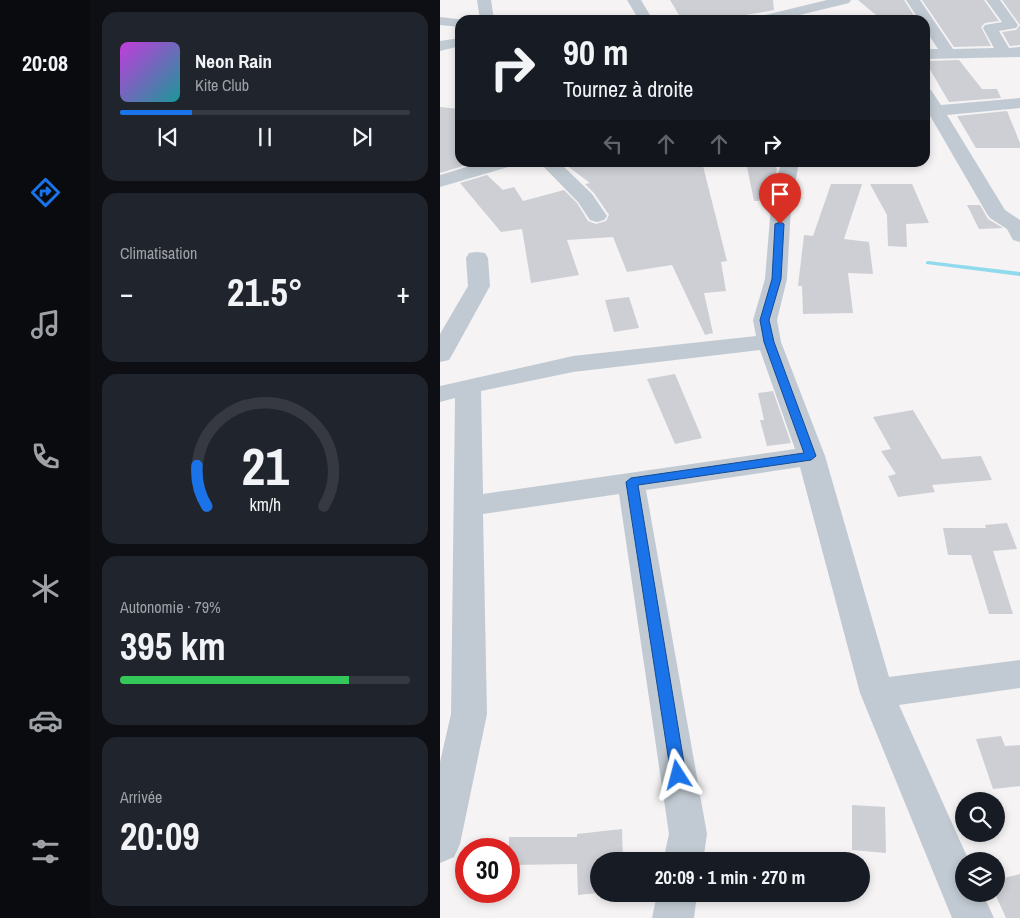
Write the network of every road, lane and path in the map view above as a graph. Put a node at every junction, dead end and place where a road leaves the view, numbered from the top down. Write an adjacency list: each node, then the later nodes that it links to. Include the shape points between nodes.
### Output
1 (484, 0): 6 (street)
2 (634, 0): 7 (street)
3 (844, 0): 8 (street)
4 (914, 0): 9 (street)
5 (993, 0): 10 (street)
6 (486, 15)
7 (643, 15)
8 (782, 15)
9 (924, 15)
10 (1014, 20): 16 (street, via 1011,25 990,28)
11 (440, 21): 12 (street)
12 (455, 22)
13 (930, 25): 18 (street)
14 (455, 43): 15 (street)
15 (440, 46)
16 (1004, 52): 17 (street); 18 (street)
17 (1020, 52)
18 (948, 53): 19 (street)
19 (930, 54)
20 (930, 102): 21 (street)
21 (1020, 103)
22 (930, 104): 28 (street, via 997,214 1016,226)
23 (488, 167): 26 (street)
24 (553, 167): 27 (street, via 585,198)
25 (789, 167): 30 (street, via 780,206 776,279 765,320)
26 (440, 181)
27 (597, 216)
28 (1020, 236)
29 (477, 258): 31 (street, via 479,286)
30 (769, 342): 32 (street, via 573,364); 33 (street)
31 (440, 355)
32 (454, 390): 35 (street)
33 (811, 456): 34 (street); 37 (street)
34 (631, 482): 35 (street); 39 (street, via 688,834)
35 (468, 506): 38 (street, via 469,714)
36 (1020, 674): 37 (street)
37 (877, 693): 42 (street)
38 (440, 844)
39 (685, 852)
40 (676, 902): 41 (street)
41 (673, 918)
42 (973, 918)

